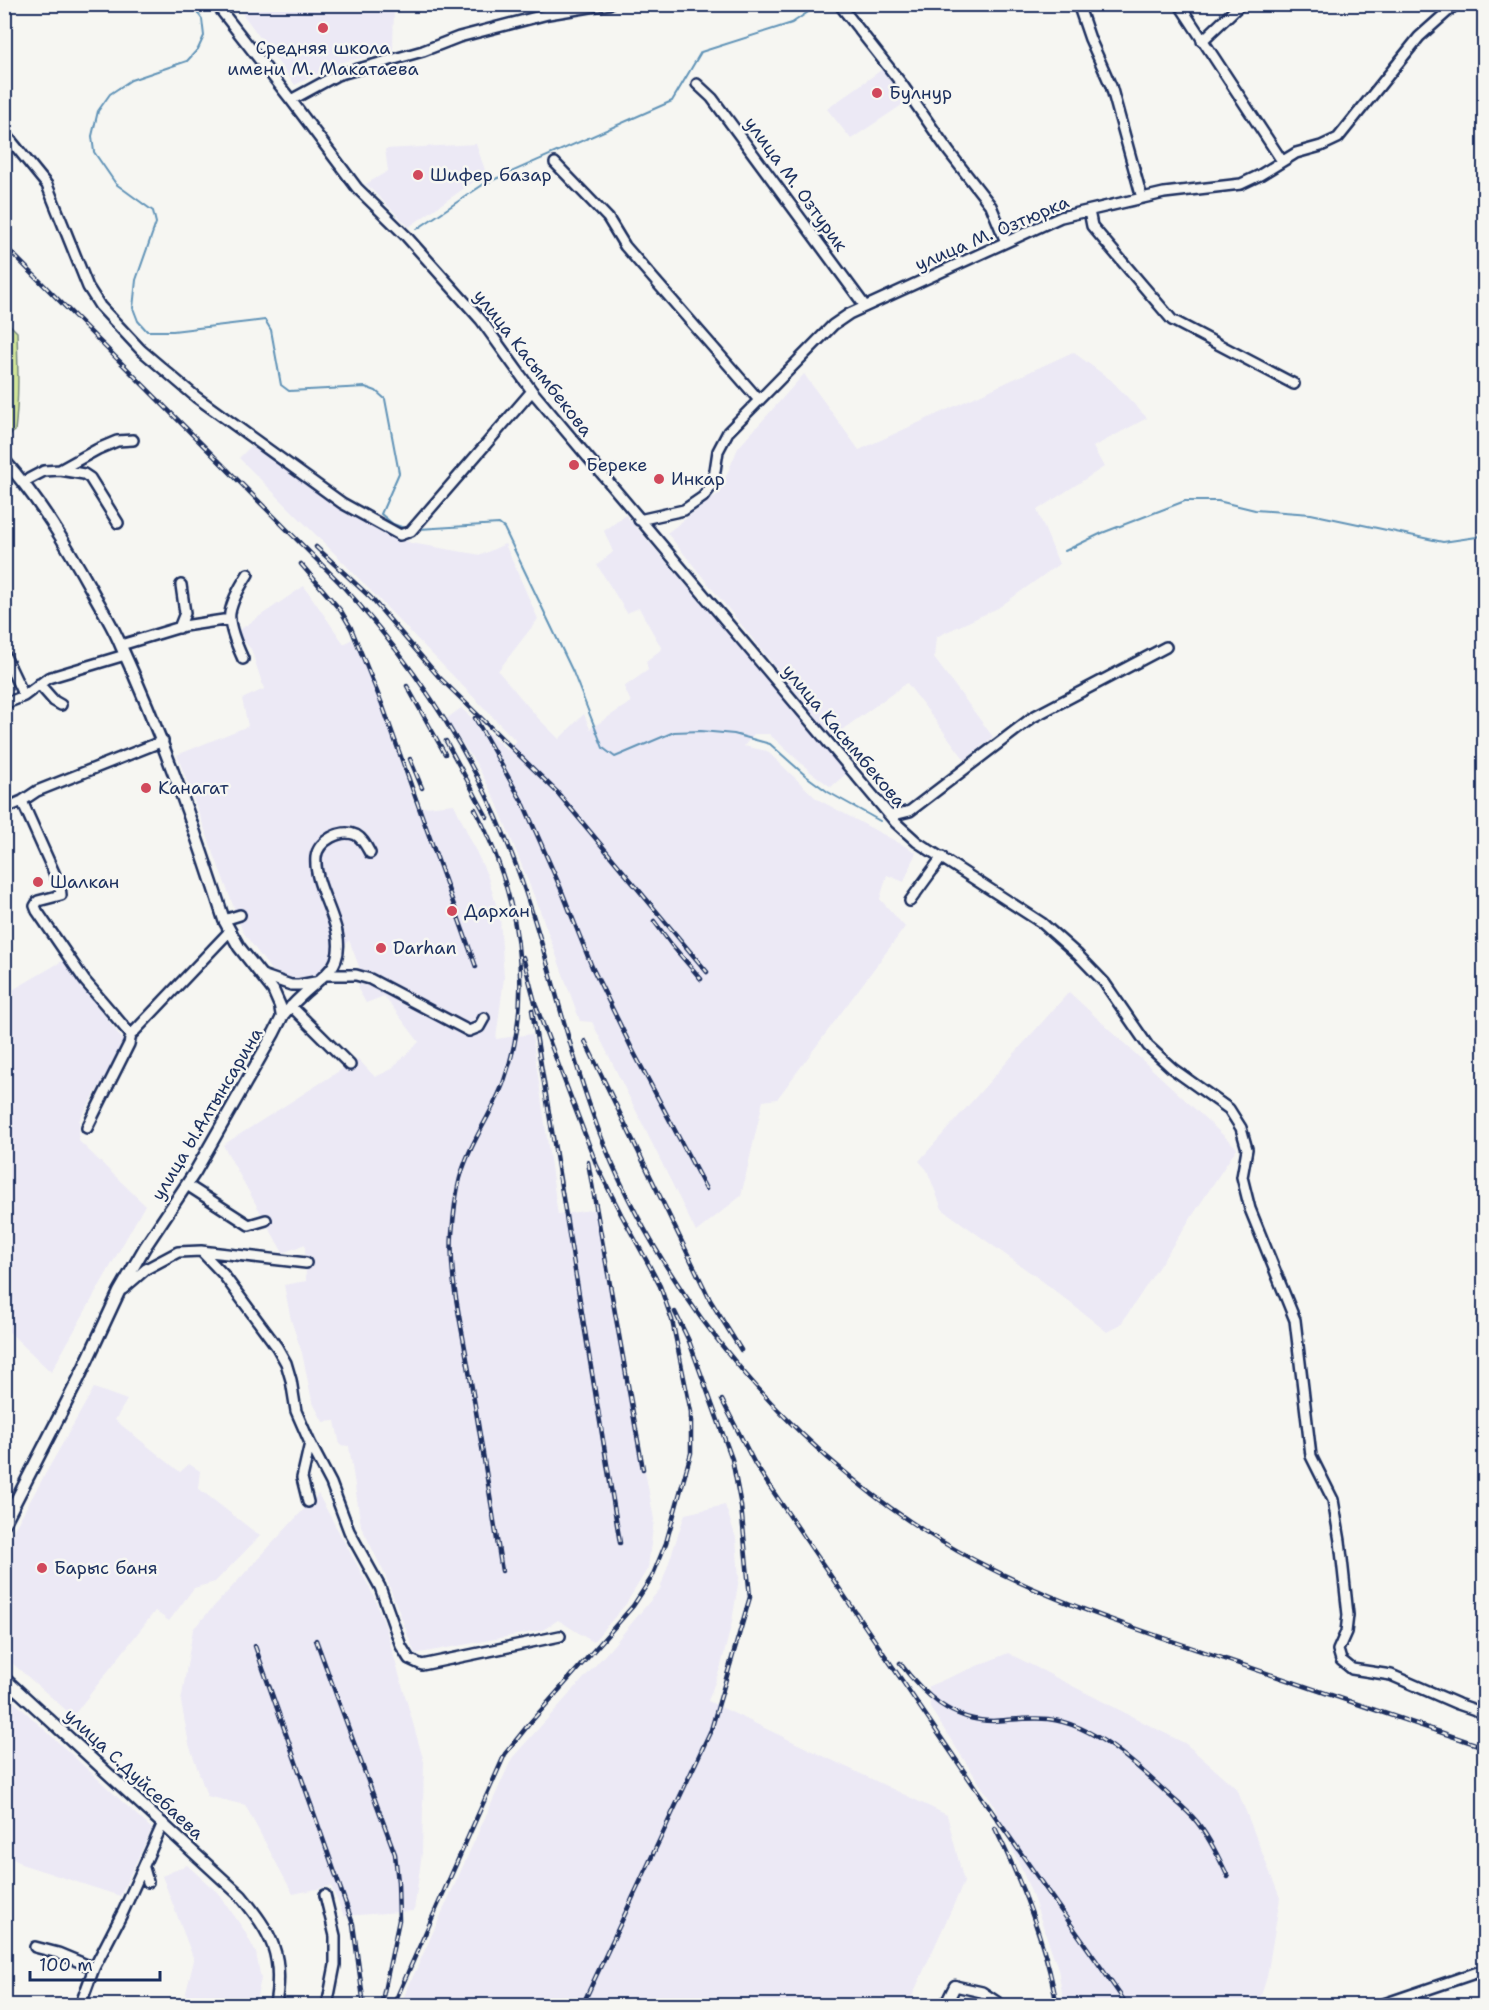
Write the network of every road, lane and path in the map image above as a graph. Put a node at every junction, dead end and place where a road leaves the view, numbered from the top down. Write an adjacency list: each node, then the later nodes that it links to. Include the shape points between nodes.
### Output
1 (216, 4): 10 (street, улица Касымбекова)
2 (609, 4): 10 (street, via 548,14 459,37 337,75)
3 (838, 4): 16 (street, via 991,206)
4 (1078, 4): 14 (street, via 1111,86)
5 (1179, 4): 8 (street)
6 (1240, 4): 8 (street)
7 (1456, 4): 12 (street, улица М. Озтюрка, via 1419,37 1338,138)
8 (1202, 40): 12 (street)
9 (697, 84): 17 (street, улица М. Озтурик, via 712,98)
10 (291, 100): 19 (street, улица Касымбекова, via 357,188 481,320)
11 (4, 132): 19 (street, via 47,185 88,287 100,306 141,350 196,397 342,503 400,535 411,531)
12 (1282, 161): 14 (street, улица М. Озтюрка, via 1241,184)
13 (555, 163): 20 (street, via 608,218 625,246)
14 (1142, 198): 15 (street, улица М. Озтюрка)
15 (1089, 211): 16 (street, улица М. Озтюрка, via 1061,217); 18 (street, via 1092,226 1172,320)
16 (1006, 243): 17 (street, улица М. Озтюрка)
17 (865, 306): 20 (street, улица М. Озтюрка, via 833,326)
18 (1294, 384)
19 (532, 392): 25 (street, улица Касымбекова)
20 (759, 400): 25 (street, улица М. Озтюрка, via 728,432 718,451 714,484 703,497 684,510)
21 (133, 440): 23 (street, via 117,441)
22 (4, 460): 24 (street, улица Ы.Алтынсарина)
23 (60, 470): 24 (street, via 44,471); 26 (street, via 90,478)
24 (23, 482): 32 (street, улица Ы.Алтынсарина, via 77,564)
25 (639, 520): 42 (street, улица Касымбекова)
26 (118, 523)
27 (248, 574): 29 (street)
28 (181, 585): 30 (street, via 185,613)
29 (230, 619): 30 (street); 34 (street)
30 (179, 628): 32 (street)
31 (1166, 647): 42 (street, via 1034,717 910,811)
32 (123, 650): 35 (street); 39 (street, улица Ы.Алтынсарина)
33 (4, 654): 36 (street)
34 (243, 659)
35 (39, 684): 36 (street); 38 (street)
36 (24, 696): 37 (street)
37 (4, 704)
38 (61, 705)
39 (163, 741): 40 (street, via 37,791); 47 (street, улица Ы.Алтынсарина)
40 (22, 801): 41 (street); 54 (street, via 62,895 38,901 37,912 84,981)
41 (4, 809)
42 (893, 819): 44 (street, улица Касымбекова, via 917,842)
43 (370, 853): 50 (street, via 364,842 350,833 330,838 318,849 320,883 339,947 336,962)
44 (942, 857): 45 (street); 67 (street, улица Касымбекова, via 1042,923 1104,982 1149,1046 1173,1069 1229,1109 1241,1128 1246,1149 1242,1177 1250,1209 1295,1320 1311,1456 1333,1500 1348,1615 1338,1650 1341,1660 1352,1669 1391,1675)
45 (910, 901)
46 (240, 915): 47 (street)
47 (224, 920): 48 (street, улица Ы.Алтынсарина)
48 (230, 932): 49 (street, улица Ы.Алтынсарина); 54 (street)
49 (262, 975): 50 (street, via 299,985); 52 (street, улица Ы.Алтынсарина, via 276,997)
50 (322, 978): 51 (street); 53 (street, via 356,975 370,979 469,1031)
51 (291, 1006): 52 (street); 55 (street)
52 (282, 1017): 57 (street, улица Ы.Алтынсарина)
53 (484, 1018)
54 (131, 1035): 56 (street)
55 (350, 1065)
56 (87, 1128)
57 (186, 1185): 58 (street, via 249,1225); 61 (street, улица Ы.Алтынсарина)
58 (266, 1220)
59 (201, 1251): 60 (street); 61 (street, via 178,1252 159,1261); 62 (street, via 224,1274 281,1355 291,1380 296,1411)
60 (306, 1263)
61 (119, 1292): 64 (street, улица Ы.Алтынсарина)
62 (310, 1443): 63 (street, via 302,1478); 65 (street, via 380,1587 400,1646 409,1659 422,1665)
63 (308, 1502)
64 (4, 1524)
65 (560, 1636)
66 (4, 1678): 68 (street, улица С.Дуйсебаева, via 67,1742)
67 (1485, 1713)
68 (163, 1823): 69 (street); 77 (street, улица С.Дуйсебаева, via 241,1896 262,1922 274,1947 279,1973)
69 (144, 1868): 70 (street); 73 (street)
70 (148, 1882)
71 (325, 1895): 78 (street, via 335,1936)
72 (35, 1947): 73 (street)
73 (94, 1968): 76 (street)
74 (1485, 1970): 81 (street)
75 (955, 1986): 79 (street); 80 (street, via 982,1992)
76 (80, 2006)
77 (275, 2006)
78 (327, 2006)
79 (945, 2006)
80 (1003, 2006)
81 (1378, 2006)

